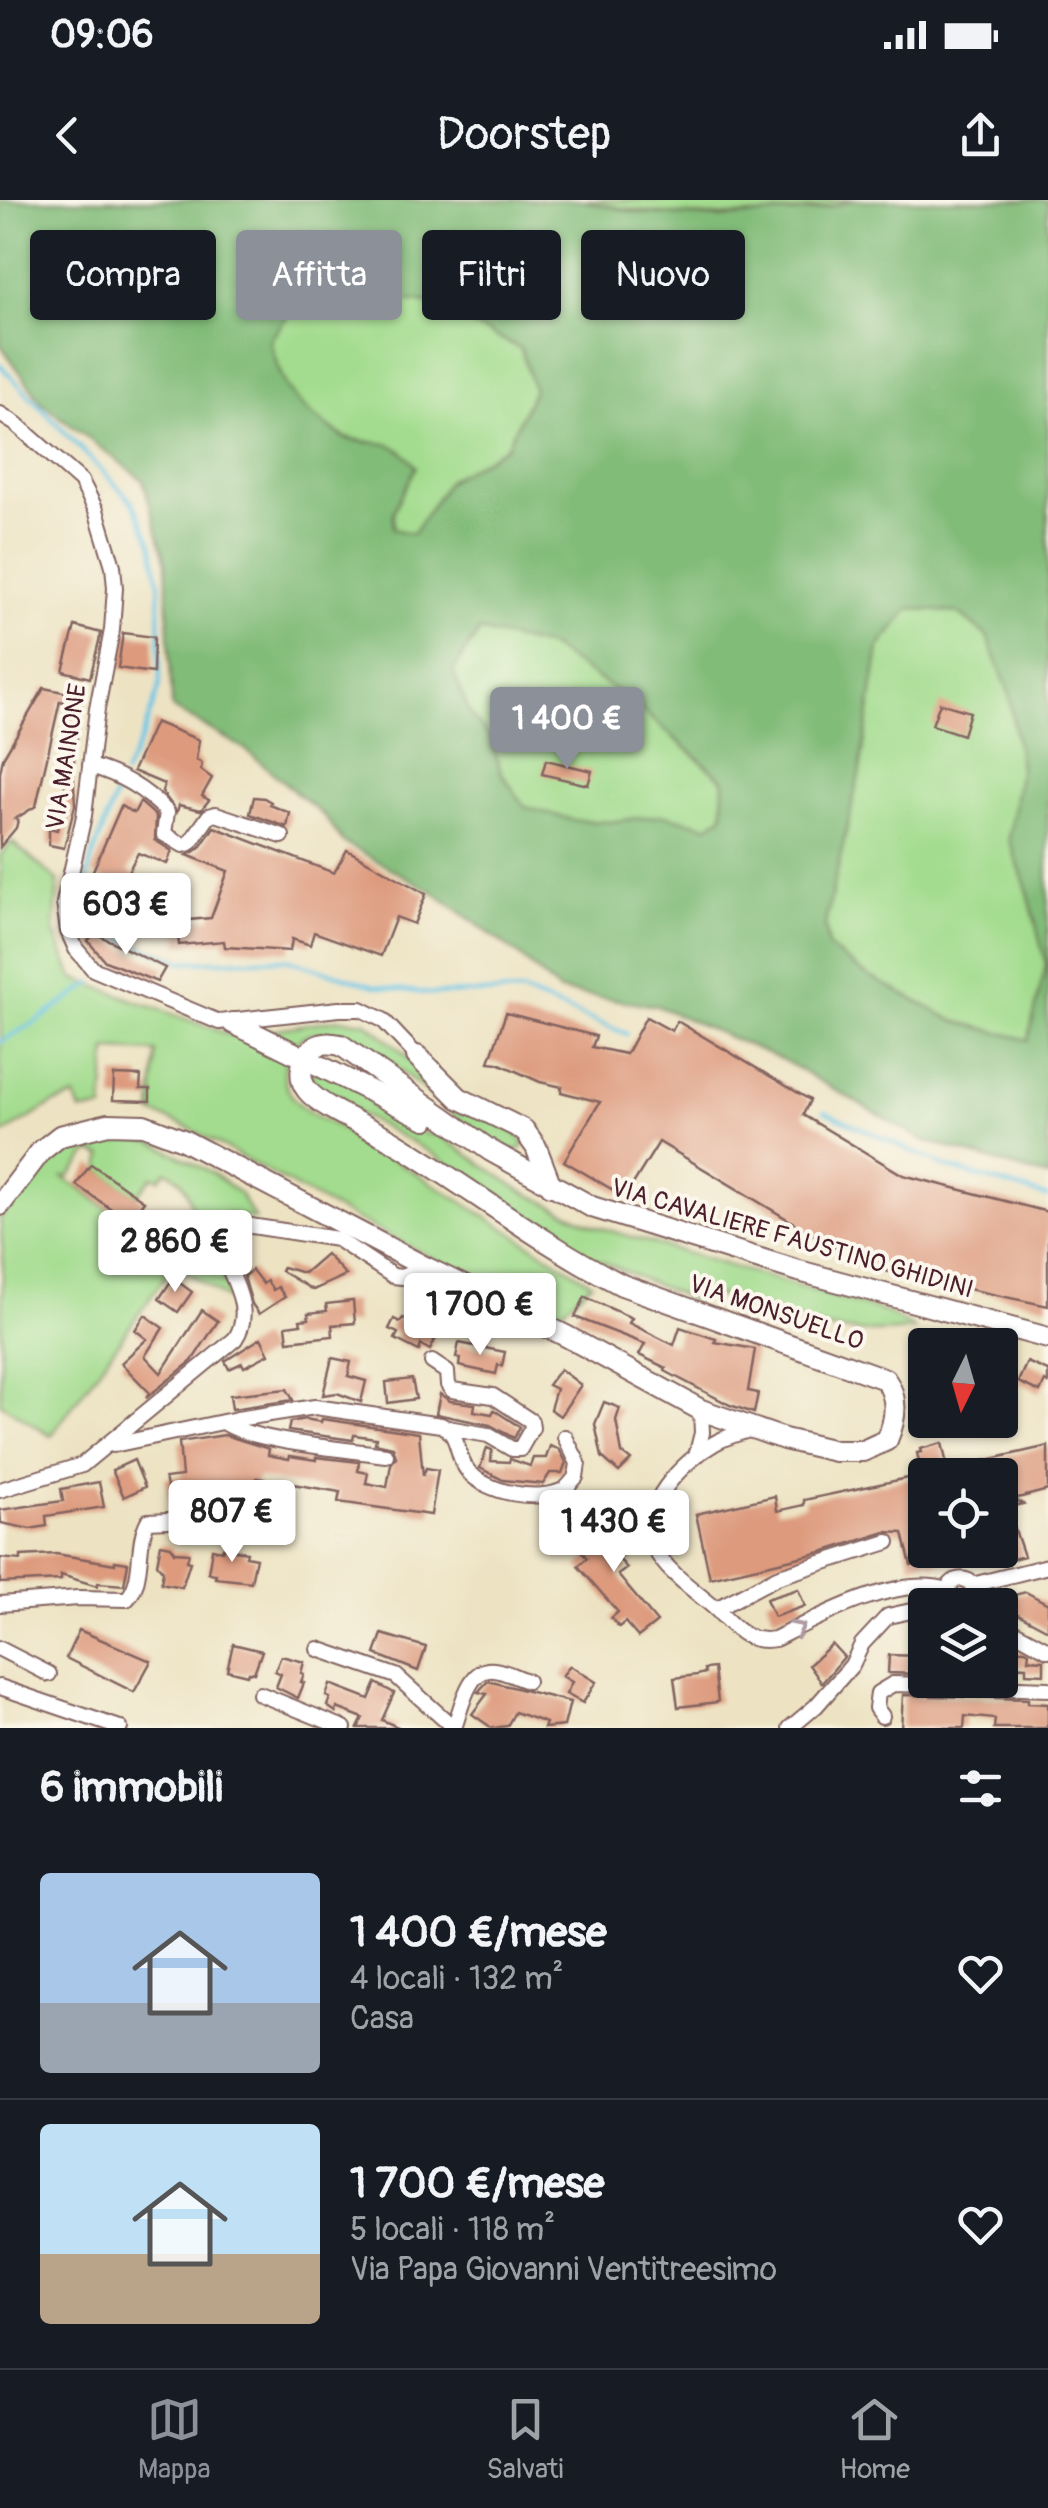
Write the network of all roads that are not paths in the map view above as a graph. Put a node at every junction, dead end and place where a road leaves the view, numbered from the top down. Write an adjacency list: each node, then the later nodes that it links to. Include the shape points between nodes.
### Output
1 (0, 414): 2 (street, VIA MAINONE, via 81,481 108,548 114,611)
2 (90, 766): 3 (street, via 130,782 167,812 164,834 183,845 216,814); 4 (street, VIA MAINONE, via 64,903 76,949 94,969)
3 (282, 836)
4 (233, 1023): 5 (main road); 6 (street, VIA MAINONE, via 360,1009 383,1020)
5 (294, 1054)
6 (416, 1056): 8 (main road, via 459,1098 519,1126)
7 (316, 1064): 9 (main road)
8 (536, 1147): 10 (main road); 11 (main road)
9 (494, 1154): 10 (main road, VIA MONSUELLO); 19 (main road, VIA MONSUELLO, via 341,1045 320,1044 306,1053 304,1087 316,1098 587,1267 708,1318 868,1371 885,1379 896,1410 887,1440 863,1451 835,1451)
10 (522, 1169): 11 (main road, VIA CAVALIERE FAUSTINO GHIDINI)
11 (551, 1186): 14 (main road, VIA CAVALIERE FAUSTINO GHIDINI, via 592,1207 720,1247)
12 (0, 1205): 13 (main road, VIA MONSUELLO, via 60,1136 108,1124 144,1125)
13 (425, 1268): 16 (main road, VIA MONSUELLO); 21 (street, via 393,1276 336,1239 225,1227 218,1244 238,1284 243,1327)
14 (1048, 1338)
15 (432, 1362): 18 (street, via 447,1372 452,1390 493,1396 532,1428 520,1449 512,1450 488,1436)
16 (701, 1410): 19 (main road, VIA MONSUELLO); 23 (street)
17 (224, 1422): 18 (street, via 315,1407); 21 (street); 22 (street)
18 (448, 1428): 20 (street, via 472,1476 518,1494 546,1494 576,1478 578,1462)
19 (752, 1428): 23 (street)
20 (565, 1437)
21 (107, 1446): 24 (street, via 72,1471)
22 (386, 1455)
23 (696, 1456): 33 (street, via 669,1482 650,1528 667,1565)
24 (0, 1490)
25 (190, 1519): 32 (street, via 148,1521 127,1599)
26 (888, 1542): 33 (street, via 777,1578)
27 (1048, 1566): 28 (street)
28 (972, 1584): 29 (street, via 956,1580); 30 (street)
29 (956, 1588)
30 (973, 1588)
31 (908, 1589): 33 (street, one-way to 31, via 743,1636 760,1642 863,1599)
32 (0, 1604)
33 (716, 1609)
34 (908, 1612): 48 (street, via 888,1616 852,1666)
35 (1018, 1634): 38 (street)
36 (0, 1649): 39 (street)
37 (318, 1649): 47 (street, via 396,1676)
38 (1048, 1650)
39 (49, 1674)
40 (526, 1681): 47 (street, via 483,1670 473,1678)
41 (0, 1687): 45 (street)
42 (1048, 1688): 44 (street, via 892,1684 878,1692)
43 (260, 1694): 46 (street)
44 (882, 1716)
45 (120, 1728)
46 (344, 1728)
47 (454, 1728)
48 (790, 1728)

